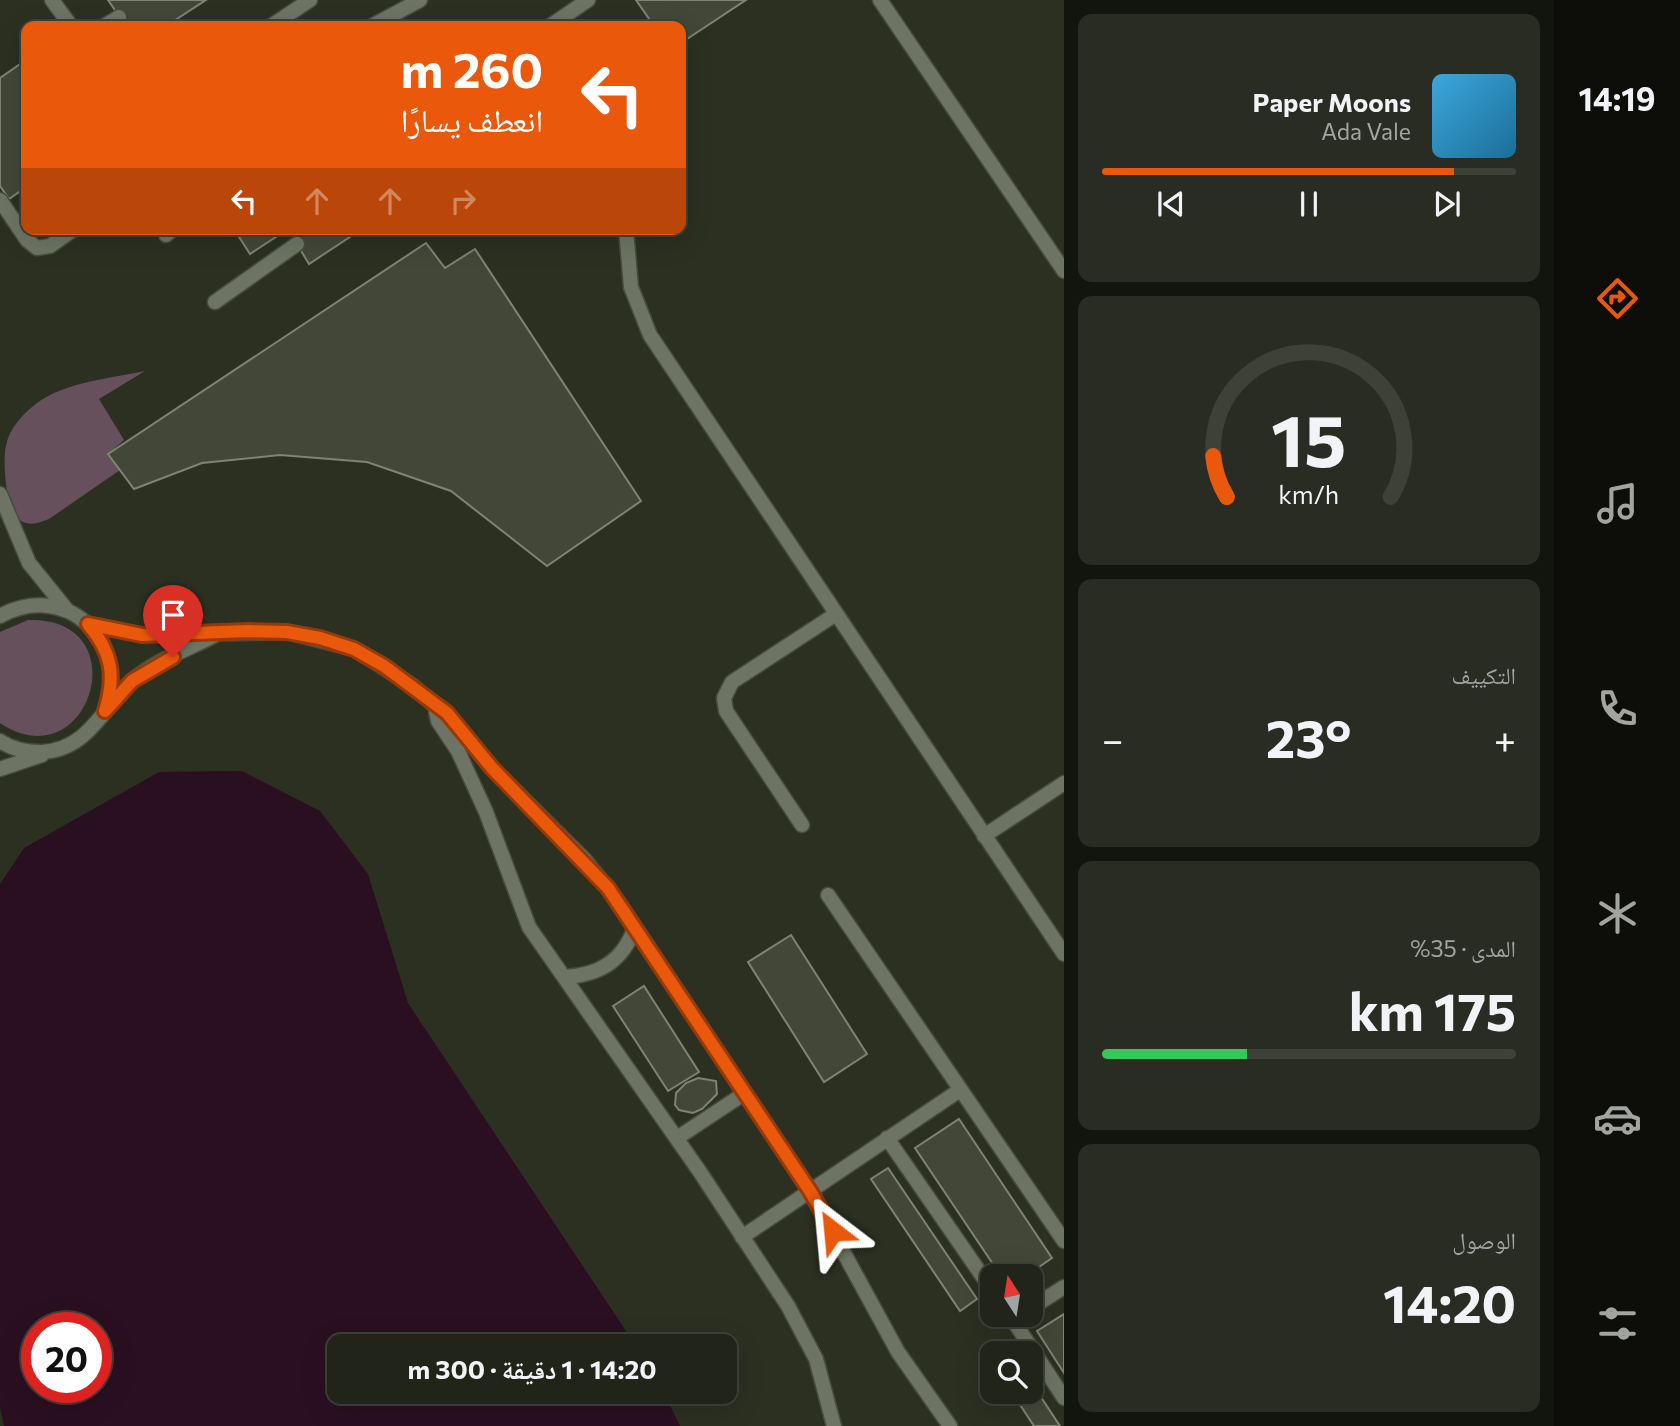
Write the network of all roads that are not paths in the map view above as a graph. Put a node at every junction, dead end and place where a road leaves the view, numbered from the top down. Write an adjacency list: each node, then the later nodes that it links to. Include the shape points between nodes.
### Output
1 (52, 0): 7 (lane)
2 (310, 0): 9 (lane)
3 (421, 0): 10 (lane)
4 (588, 0): 11 (lane)
5 (880, 0): 18 (lane)
6 (119, 16): 8 (lane)
7 (67, 21)
8 (112, 21)
9 (278, 21)
10 (381, 21)
11 (562, 21)
12 (0, 200): 13 (lane)
13 (21, 231)
14 (24, 235): 15 (lane, via 37,248 50,246)
15 (66, 235)
16 (627, 235): 22 (lane, via 631,287 650,335)
17 (296, 244): 19 (lane)
18 (1064, 271)
19 (215, 302)
20 (0, 494): 21 (lane, via 29,563)
21 (68, 611): 23 (lane, via 46,605 23,606); 24 (lane)
22 (836, 614): 32 (lane, via 732,682 724,698 726,711); 33 (lane)
23 (0, 616)
24 (88, 624): 25 (lane, via 142,635); 27 (lane, via 104,642 112,665 112,689)
25 (222, 631): 26 (lane, via 287,632 354,649 413,686); 27 (lane, via 155,665 132,681)
26 (435, 706): 35 (lane, via 447,713 492,768 591,867); 37 (lane, via 438,721 486,812 521,911)
27 (105, 711): 29 (lane, via 72,745)
28 (0, 741): 29 (lane, via 28,752)
29 (50, 752): 30 (lane)
30 (1, 770)
31 (1064, 783): 33 (lane)
32 (802, 825)
33 (985, 836): 36 (lane)
34 (828, 895): 38 (lane)
35 (635, 927): 37 (lane, via 629,946 604,968); 39 (lane)
36 (1064, 954)
37 (564, 977): 40 (lane)
38 (960, 1090): 41 (lane); 44 (lane)
39 (746, 1093): 40 (lane); 42 (lane)
40 (677, 1138): 43 (lane)
41 (887, 1138): 42 (lane); 45 (lane)
42 (810, 1191): 43 (lane); 50 (lane, via 898,1352)
43 (743, 1237): 51 (lane, via 805,1335 825,1384)
44 (1064, 1241)
45 (980, 1273)
46 (1064, 1287): 47 (lane)
47 (1043, 1300)
48 (1021, 1327): 49 (lane)
49 (1064, 1398)
50 (949, 1425)
51 (834, 1426)

